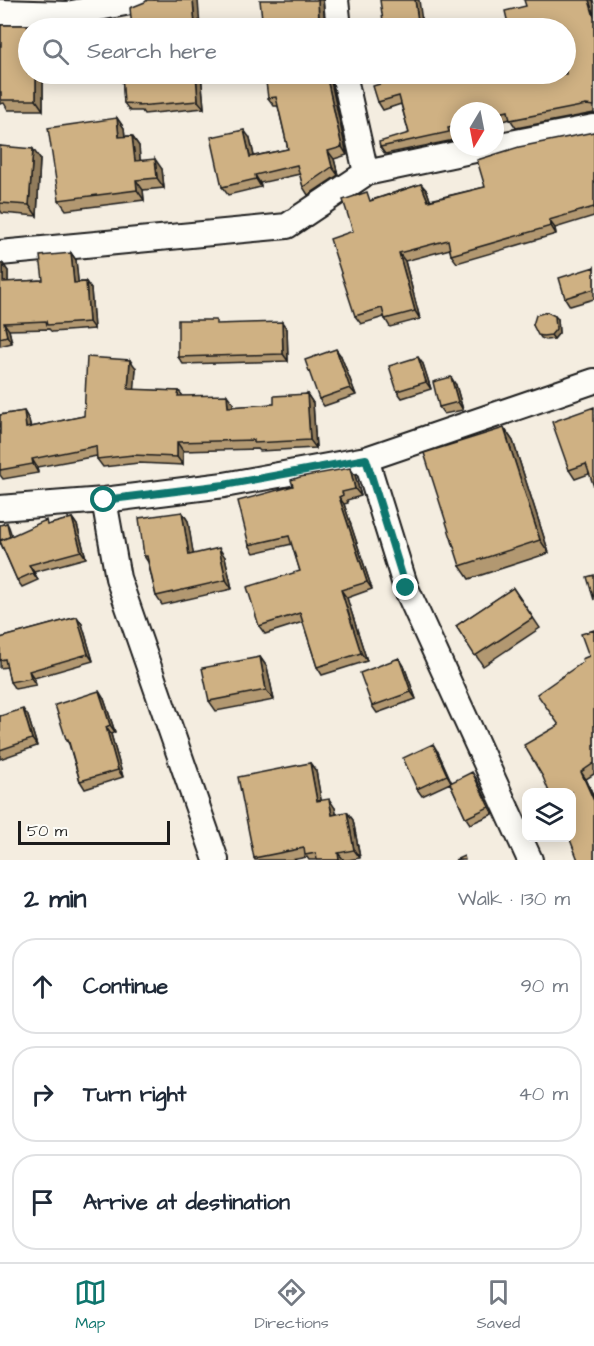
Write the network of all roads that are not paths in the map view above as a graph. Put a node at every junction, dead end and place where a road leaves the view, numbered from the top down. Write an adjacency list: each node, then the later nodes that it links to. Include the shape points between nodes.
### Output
1 (141, 0): 3 (street, via 67,14)
2 (336, 0): 4 (street)
3 (0, 12)
4 (338, 18)
5 (346, 84): 9 (street)
6 (594, 128): 7 (street)
7 (504, 144)
8 (450, 155): 9 (street)
9 (366, 173): 10 (street, via 287,226)
10 (0, 253)
11 (594, 381): 12 (street)
12 (366, 459): 13 (street, via 224,485); 16 (street, via 406,588)
13 (104, 500): 14 (street); 15 (street, via 118,578)
14 (0, 508)
15 (216, 860)
16 (530, 860)

